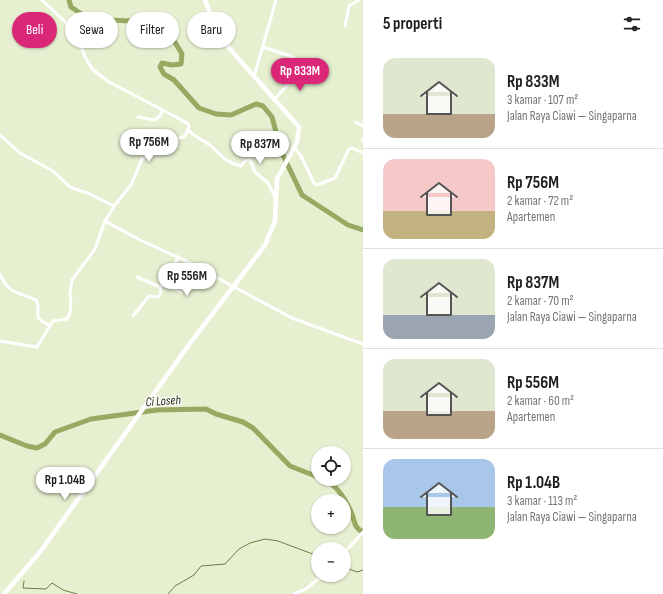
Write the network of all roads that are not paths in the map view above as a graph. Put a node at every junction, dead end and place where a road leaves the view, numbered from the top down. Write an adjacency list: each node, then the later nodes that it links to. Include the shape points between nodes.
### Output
1 (42, 0): 14 (street, via 78,34 84,55 92,68 108,82)
2 (205, 0): 10 (main road, via 223,39)
3 (271, 0): 5 (street)
4 (359, 0): 6 (street, via 349,7)
5 (276, 1): 7 (street)
6 (345, 26)
7 (263, 47): 8 (street, via 293,57); 10 (street)
8 (301, 64): 9 (street); 11 (street, via 292,73)
9 (317, 74)
10 (254, 77): 13 (main road)
11 (290, 82): 12 (street); 13 (street)
12 (307, 83)
13 (274, 100): 20 (main road, via 299,127)
14 (163, 110): 15 (street, via 154,120); 18 (street, via 188,124)
15 (138, 117)
16 (354, 122): 17 (street)
17 (363, 126)
18 (189, 130): 22 (street, via 228,161 241,166 246,160 250,160 255,172 268,183); 23 (street, via 184,136 170,141 159,154 148,155 142,159 131,185)
19 (0, 135): 23 (street, via 20,153 53,171 70,187)
20 (294, 147): 21 (street, via 317,185 336,178 349,149); 22 (main road, via 280,171 275,190)
21 (363, 153)
22 (276, 202): 31 (main road, via 275,221 265,245)
23 (114, 206): 24 (street)
24 (105, 220): 25 (street, via 140,240); 33 (street, via 95,249 72,280 70,313 67,319 53,321)
25 (178, 257): 26 (street); 29 (street)
26 (194, 265): 29 (street, via 181,292); 31 (street)
27 (0, 274): 33 (street, via 9,289 18,295 36,300 38,318)
28 (137, 277): 30 (street)
29 (163, 283): 30 (street)
30 (160, 286): 32 (street, via 159,297 149,296)
31 (232, 287): 35 (street, via 292,318); 40 (main road, via 40,552)
32 (133, 316)
33 (49, 325): 34 (street, via 37,347)
34 (0, 341)
35 (363, 344)
36 (362, 533): 37 (street)
37 (351, 545)
38 (315, 582): 39 (street)
39 (302, 593): 41 (street)
40 (4, 594)
41 (294, 594)

